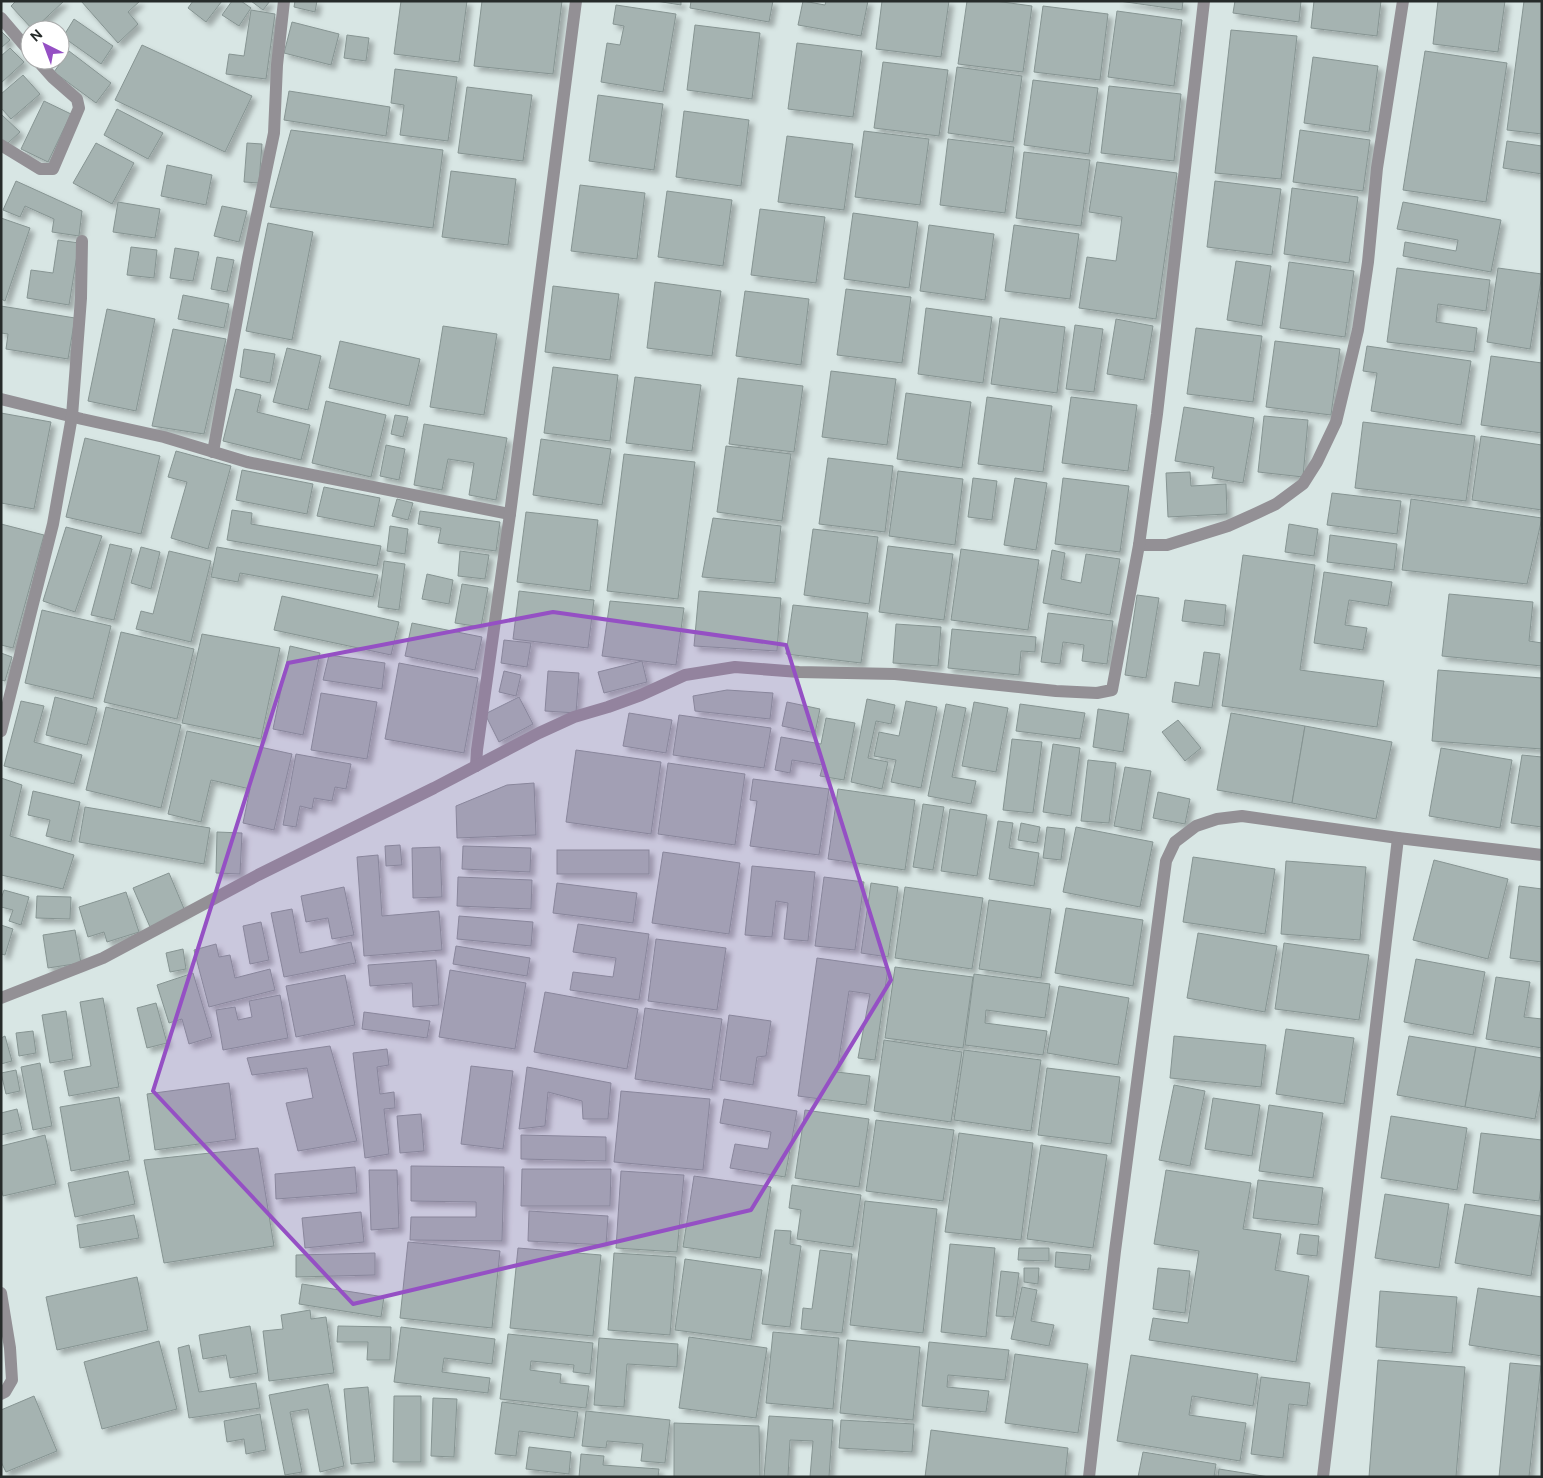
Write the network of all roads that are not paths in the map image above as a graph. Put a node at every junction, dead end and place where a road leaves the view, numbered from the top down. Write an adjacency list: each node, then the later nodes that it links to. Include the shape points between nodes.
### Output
1 (284, 1): 12 (street, via 274,133)
2 (576, 1): 13 (street)
3 (1204, 1): 14 (street)
4 (1403, 1): 14 (street, via 1358,330 1336,422 1317,462 1303,484 1276,504 1257,513 1228,526 1167,545)
5 (1, 18): 6 (street)
6 (20, 40)
7 (46, 70): 8 (street, via 77,99 79,108 53,169 40,169)
8 (1, 145)
9 (82, 241): 11 (street)
10 (1, 399): 11 (street)
11 (72, 416): 12 (street); 15 (street, via 53,524)
12 (213, 452): 13 (street, via 248,462)
13 (510, 514): 16 (street)
14 (1139, 545): 16 (street, via 1112,690 1097,693 1056,691 896,674 734,667 685,674 608,707 574,717)
15 (1, 731)
16 (476, 766): 19 (street, via 103,958)
17 (1398, 838): 18 (street); 22 (street, via 1242,816 1196,826 1175,842 1166,861); 23 (street)
18 (1542, 855)
19 (1, 998)
20 (1, 1293): 21 (street, via 12,1380)
21 (1, 1394)
22 (1089, 1477)
23 (1323, 1477)

